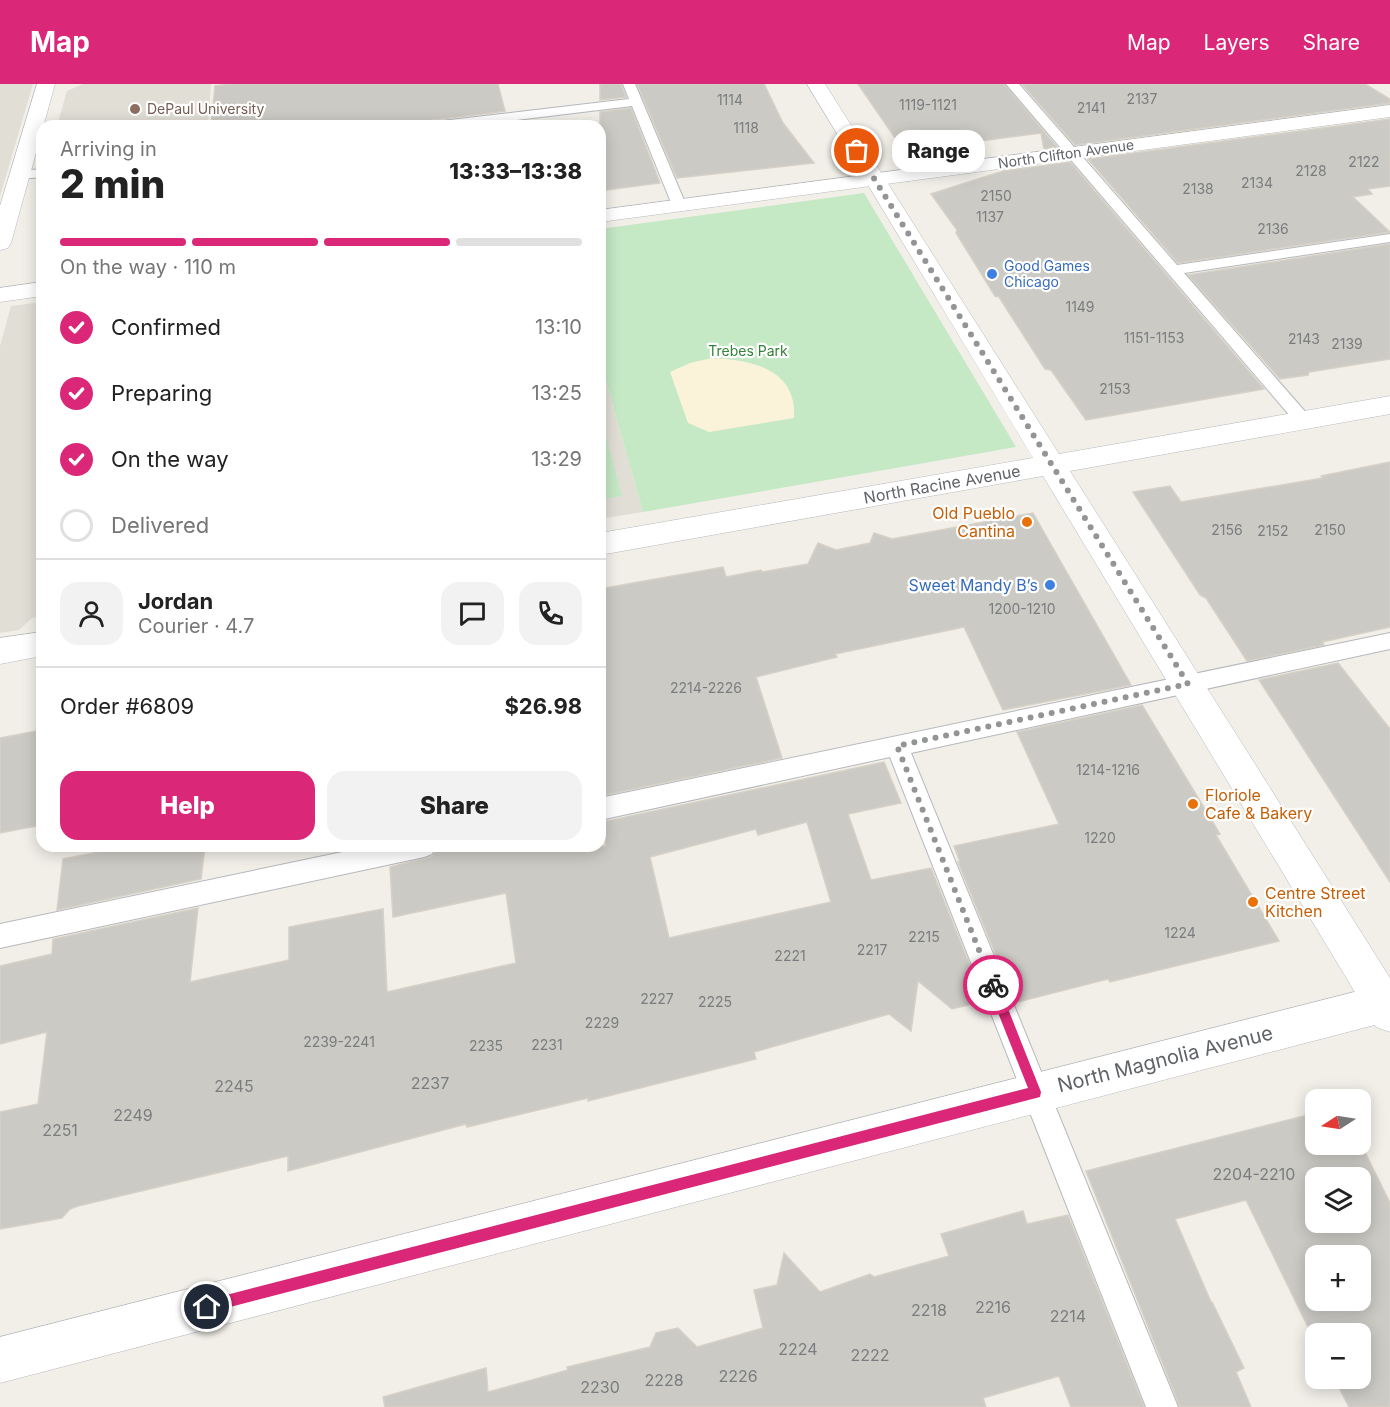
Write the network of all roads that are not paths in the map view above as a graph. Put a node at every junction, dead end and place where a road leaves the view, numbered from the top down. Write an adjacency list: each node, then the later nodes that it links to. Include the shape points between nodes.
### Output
1 (46, 84): 10 (street)
2 (629, 84): 5 (lane)
3 (816, 84): 11 (street)
4 (1012, 84): 8 (lane)
5 (636, 102): 7 (lane); 12 (lane)
6 (1390, 111): 8 (street, North Clifton Avenue)
7 (484, 120)
8 (1072, 153): 11 (street, North Clifton Avenue); 16 (lane)
9 (36, 174): 10 (lane)
10 (19, 175): 15 (street)
11 (875, 179): 12 (street, North Clifton Avenue); 21 (street)
12 (679, 205): 13 (street, North Clifton Avenue)
13 (606, 215)
14 (1390, 238): 16 (lane)
15 (0, 243)
16 (1174, 270): 20 (lane)
17 (36, 290): 18 (street)
18 (0, 295)
19 (1390, 405): 20 (street, North Racine Avenue)
20 (1303, 420): 21 (street, North Racine Avenue)
21 (1053, 464): 22 (street, North Racine Avenue); 26 (street)
22 (606, 543)
23 (1390, 641): 26 (lane)
24 (36, 645): 25 (street)
25 (0, 651)
26 (1188, 684): 27 (lane); 31 (street)
27 (897, 746): 28 (lane); 32 (lane)
28 (606, 808)
29 (396, 852): 30 (lane)
30 (0, 936)
31 (1388, 1006): 32 (street, North Magnolia Avenue)
32 (1035, 1092): 33 (street, North Magnolia Avenue); 34 (lane)
33 (0, 1360)
34 (1162, 1407)

